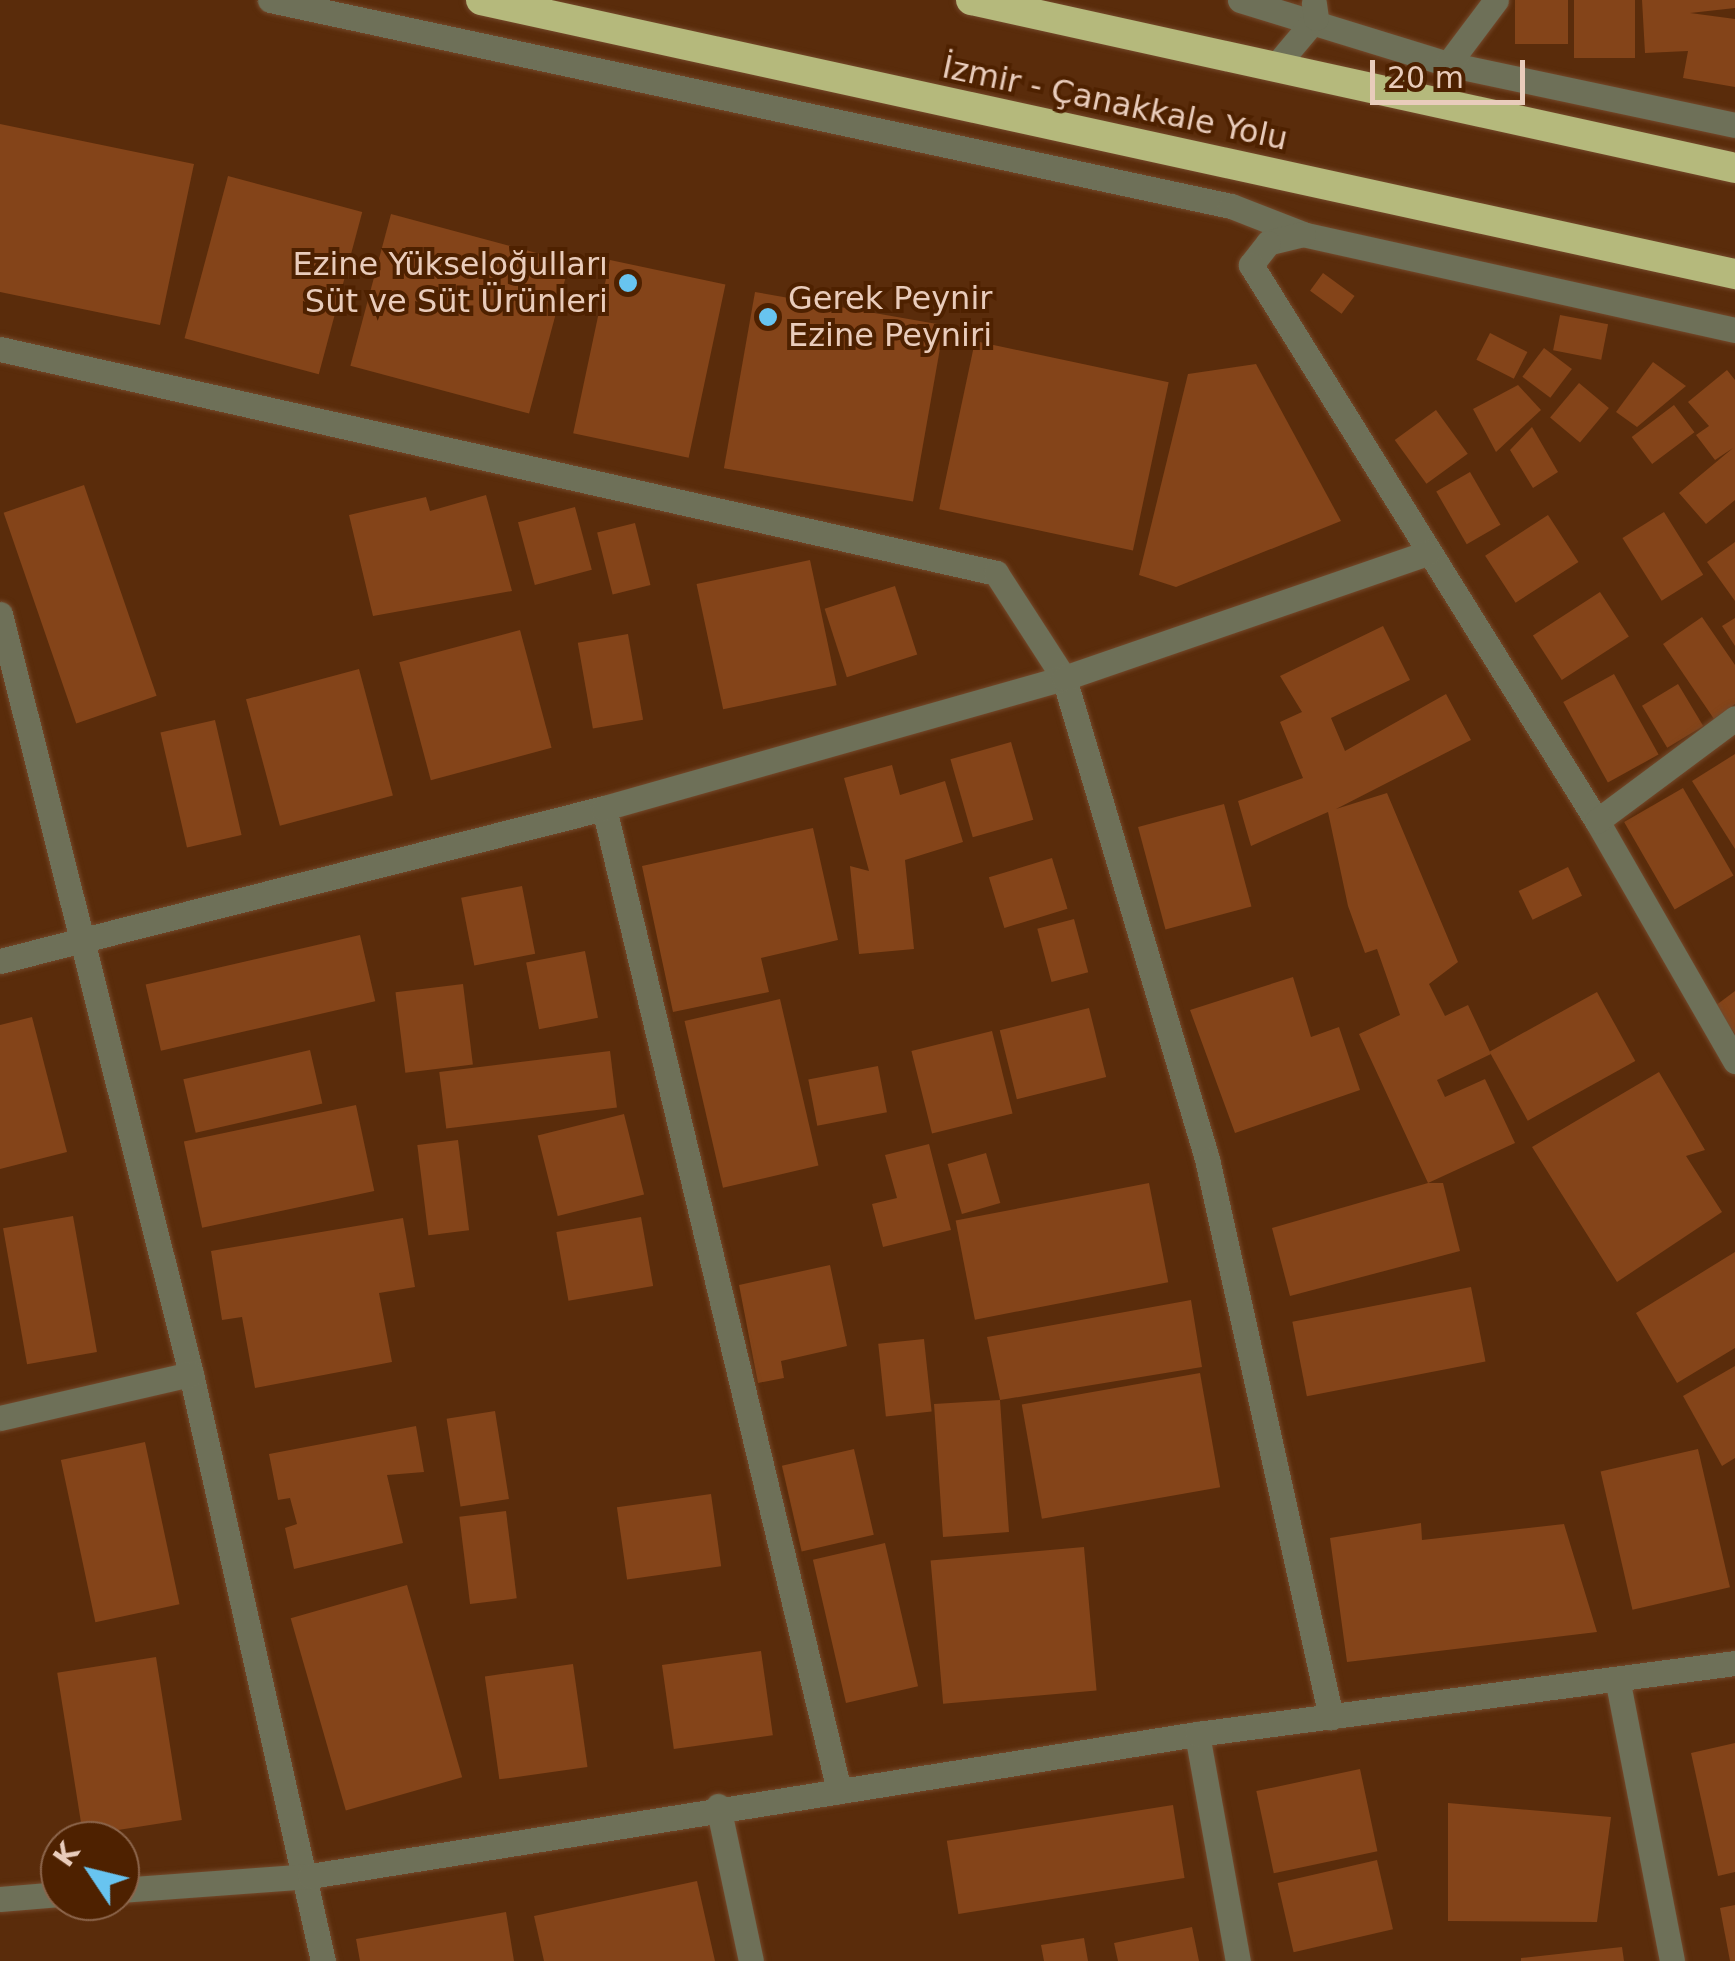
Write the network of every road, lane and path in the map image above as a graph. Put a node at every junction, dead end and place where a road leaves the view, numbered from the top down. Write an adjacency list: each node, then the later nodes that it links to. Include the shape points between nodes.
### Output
1 (270, 0): 12 (street)
2 (480, 0): 10 (highway, İzmir - Çanakkale Yolu)
3 (971, 0): 8 (highway, İzmir - Çanakkale Yolu)
4 (1240, 0): 6 (street)
5 (1496, 0): 7 (street)
6 (1315, 9): 7 (street); 8 (street)
7 (1448, 64): 9 (street)
8 (1274, 68): 11 (highway, İzmir - Çanakkale Yolu)
9 (1735, 125)
10 (1234, 164): 12 (street); 14 (highway, İzmir - Çanakkale Yolu)
11 (1735, 168)
12 (1231, 206): 13 (street)
13 (1303, 234): 15 (street); 17 (street, via 1268,243 1251,265)
14 (1735, 274)
15 (1735, 330)
16 (0, 349): 19 (street, via 996,573)
17 (1428, 553): 19 (street); 22 (street)
18 (0, 614): 23 (street)
19 (1064, 678): 21 (street); 30 (street, via 1207,1159)
20 (1735, 718): 22 (street)
21 (604, 808): 23 (street); 32 (street)
22 (1597, 821): 25 (street)
23 (82, 943): 24 (street); 26 (street)
24 (0, 961)
25 (1735, 1061)
26 (191, 1374): 27 (street); 34 (street)
27 (0, 1418)
28 (1735, 1663): 29 (street)
29 (1618, 1683): 30 (street); 41 (street)
30 (1331, 1717): 31 (street)
31 (1197, 1734): 32 (street); 40 (street)
32 (839, 1791): 33 (street)
33 (718, 1806): 34 (street); 39 (street)
34 (310, 1876): 35 (street); 38 (street)
35 (140, 1889)
36 (40, 1896): 37 (street)
37 (0, 1899)
38 (323, 1961)
39 (751, 1961)
40 (1238, 1961)
41 (1672, 1961)

